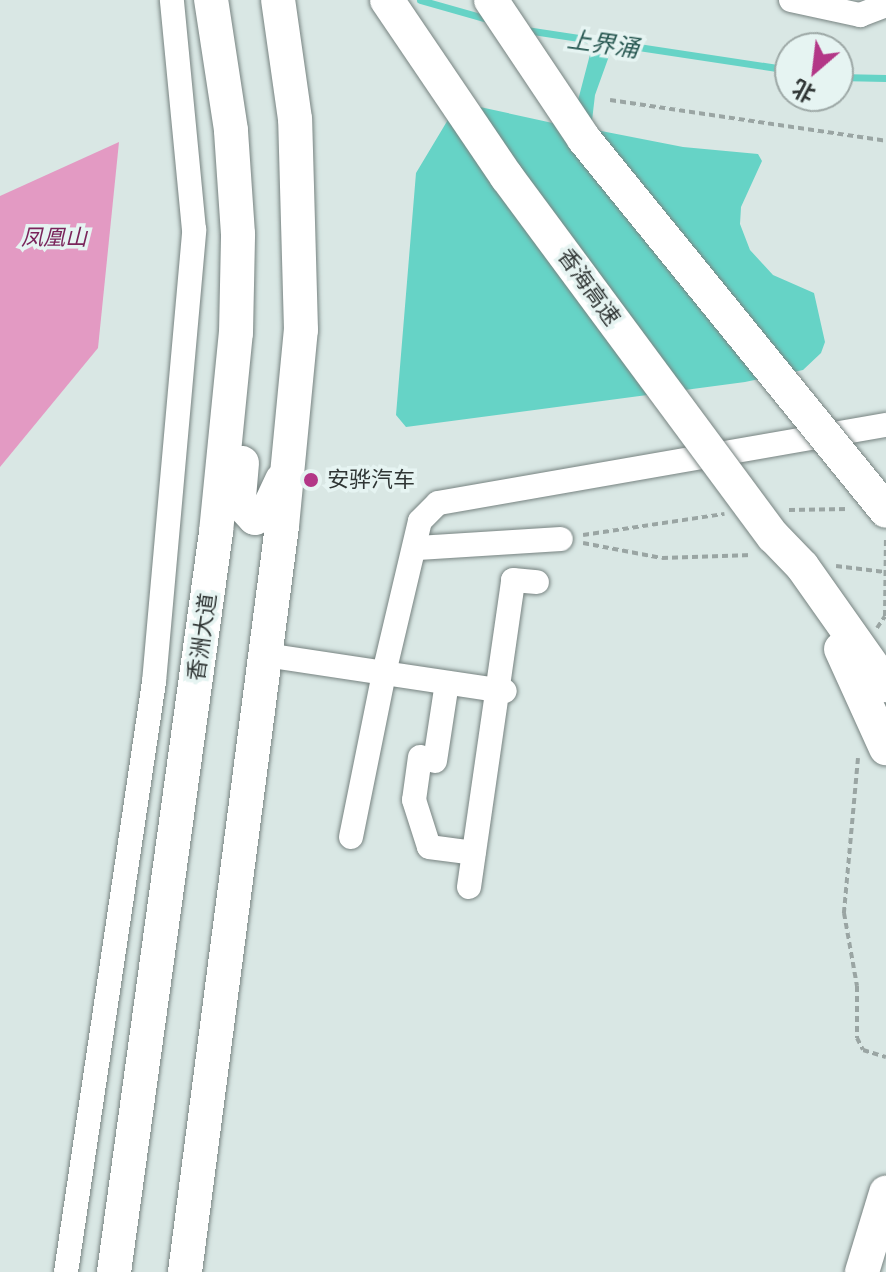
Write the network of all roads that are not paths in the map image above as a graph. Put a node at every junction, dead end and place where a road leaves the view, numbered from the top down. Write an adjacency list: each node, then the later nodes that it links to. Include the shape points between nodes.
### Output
1 (172, 0): 26 (street, via 194,230 154,682)
2 (211, 0): 8 (highway, 香洲大道, via 231,130 238,234)
3 (278, 0): 10 (highway, via 295,119 300,226 301,330)
4 (387, 0): 14 (highway, 香海高速, bridge, via 507,177 773,536)
5 (491, 0): 11 (highway, bridge, via 584,139)
6 (791, 0): 7 (street, via 860,15)
7 (886, 5)
8 (233, 366): 10 (highway, via 248,402 239,501 246,513 264,516); 27 (highway, 香洲大道, via 202,639)
9 (886, 425): 17 (street, via 438,503 420,521)
10 (290, 458): 16 (highway)
11 (886, 511)
12 (561, 539): 13 (street)
13 (418, 548)
14 (814, 565): 19 (highway, bridge); 21 (highway, bridge)
15 (537, 582): 20 (street, via 513,580)
16 (265, 655): 17 (street); 28 (highway)
17 (384, 673): 18 (street); 22 (street)
18 (447, 683): 20 (street); 23 (street, via 414,800 429,847)
19 (886, 685)
20 (501, 691): 23 (street)
21 (873, 746)
22 (351, 837)
23 (474, 853): 24 (street)
24 (469, 887)
25 (883, 1205): 29 (highway)
26 (66, 1272)
27 (114, 1272)
28 (185, 1272)
29 (862, 1272)

